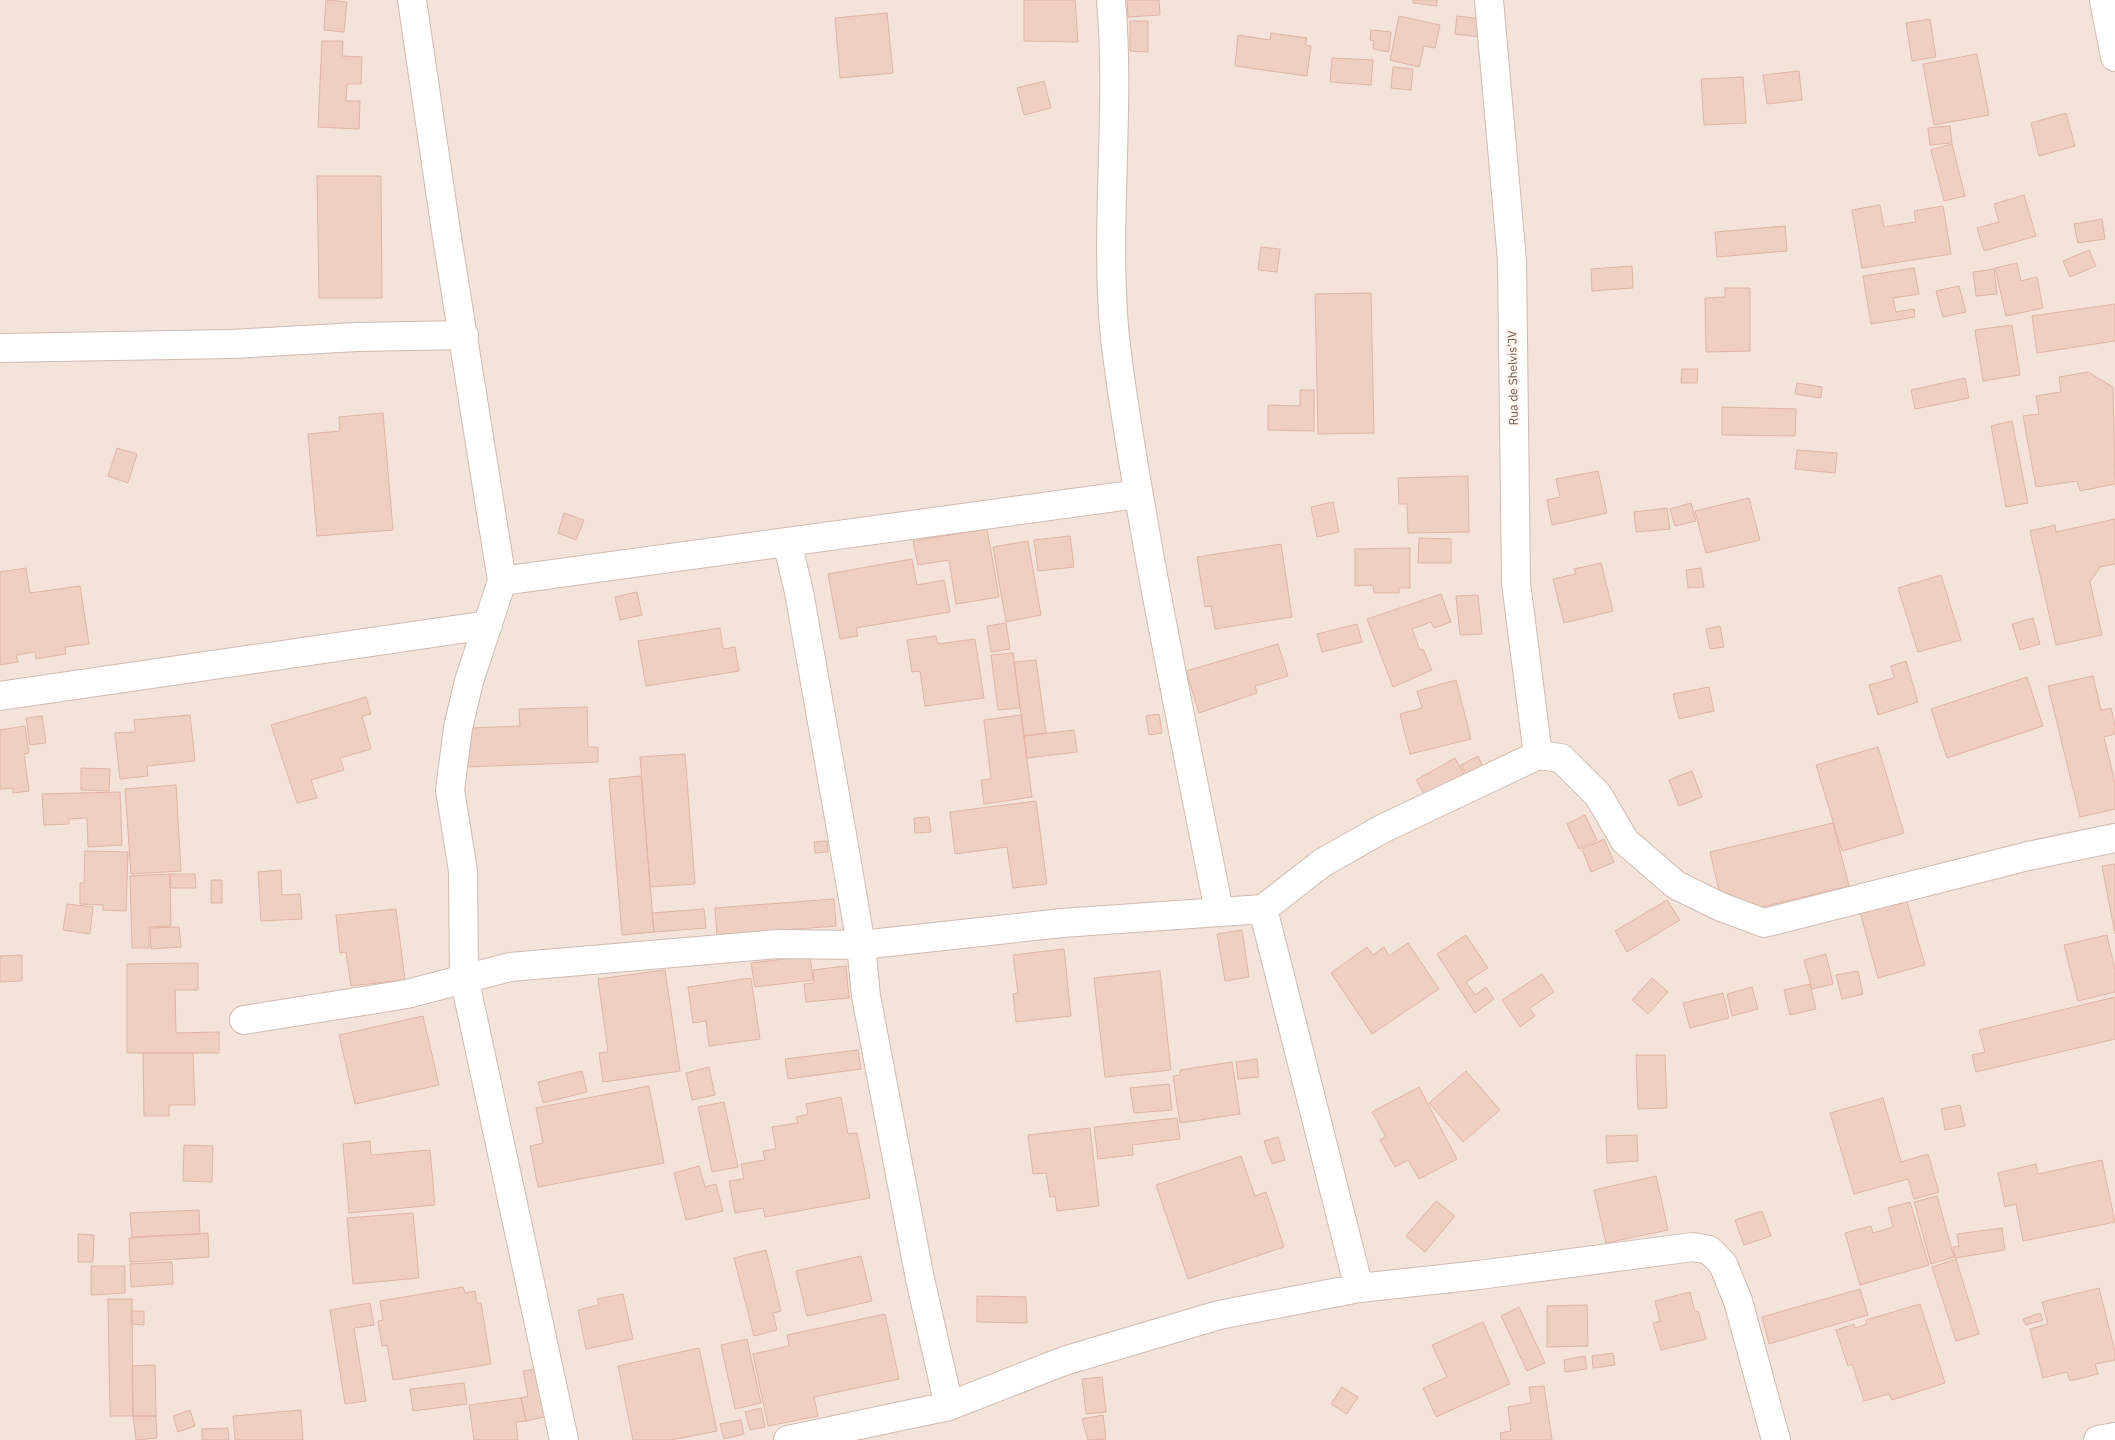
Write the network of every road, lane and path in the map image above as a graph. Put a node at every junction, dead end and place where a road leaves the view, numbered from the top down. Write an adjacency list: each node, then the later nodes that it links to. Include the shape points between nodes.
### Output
1 (412, 0): 6 (street)
2 (1111, 0): 8 (street, via 1116,110 1112,241 1115,335)
3 (1489, 0): 13 (street, Rua de Shelvis’JV, via 1512,261 1516,583)
4 (2104, 0): 5 (street)
5 (2115, 57)
6 (464, 335): 7 (street); 10 (street)
7 (0, 348)
8 (1138, 494): 9 (street); 16 (street)
9 (787, 542): 10 (street); 17 (street, via 799,592)
10 (502, 581): 11 (street)
11 (488, 625): 12 (street); 18 (street, via 476,656 458,728 450,790 463,871)
12 (0, 696)
13 (1538, 755): 14 (street, via 1561,758 1598,795 1625,840 1676,885 1764,923 2028,856); 15 (street, via 1382,828 1322,863)
14 (2115, 838)
15 (1264, 909): 16 (street); 20 (street)
16 (1219, 911): 17 (street, via 1062,923)
17 (861, 945): 18 (street, via 778,944 666,953 510,966); 21 (street, via 866,996 891,1132)
18 (464, 977): 19 (street, via 407,994); 23 (street)
19 (244, 1020)
20 (1359, 1288): 21 (street, via 1210,1318 1064,1361); 25 (street, via 1679,1247 1710,1250 1723,1264 1738,1301)
21 (949, 1406): 24 (street)
22 (2115, 1437): 26 (street)
23 (564, 1440)
24 (788, 1440)
25 (1776, 1440)
26 (2098, 1440)

